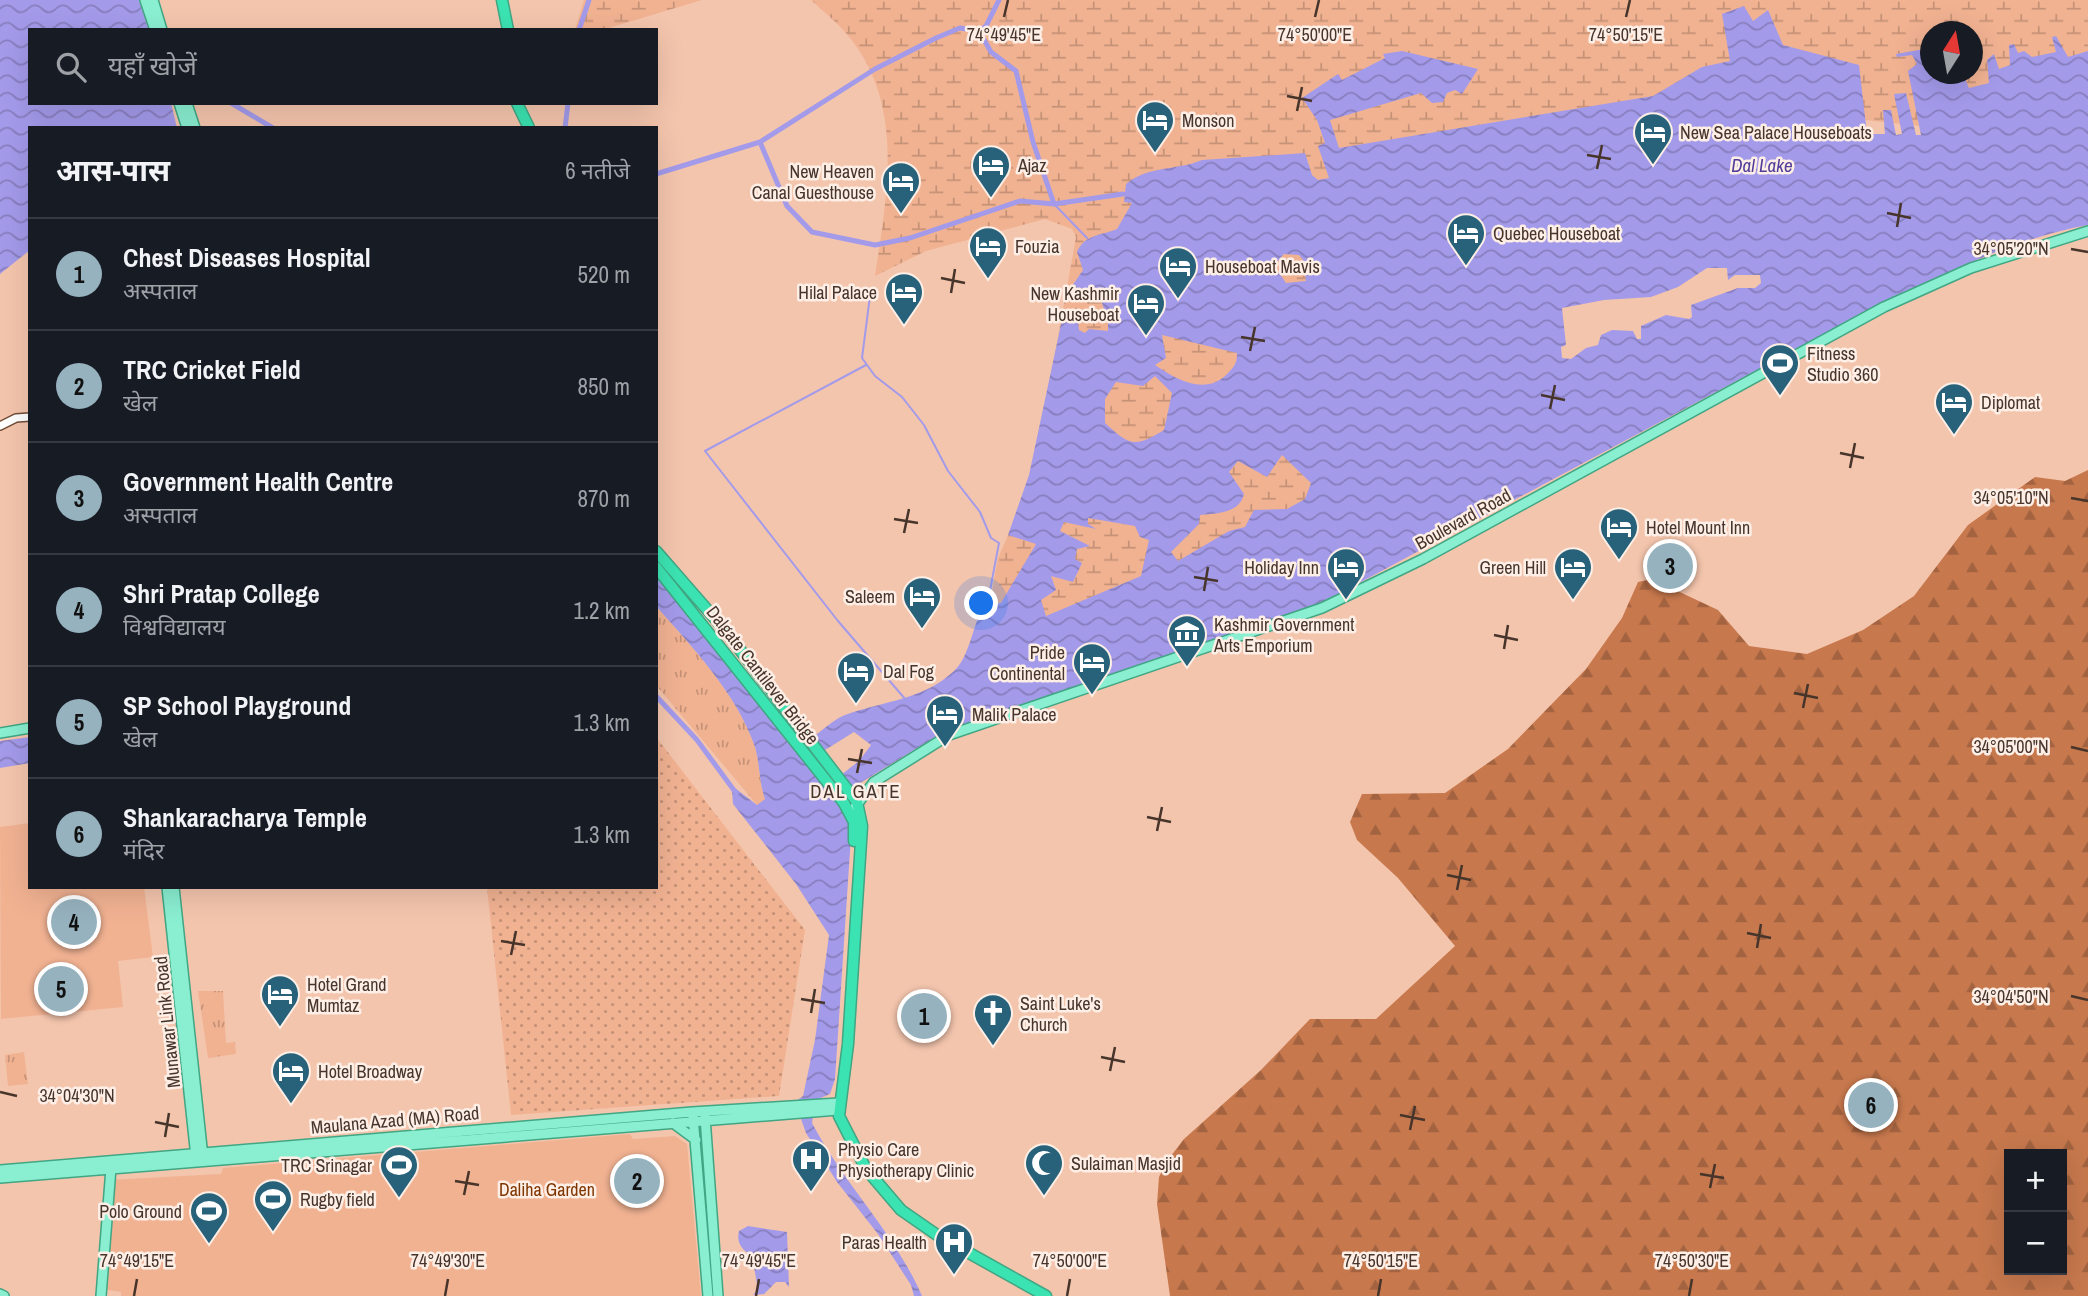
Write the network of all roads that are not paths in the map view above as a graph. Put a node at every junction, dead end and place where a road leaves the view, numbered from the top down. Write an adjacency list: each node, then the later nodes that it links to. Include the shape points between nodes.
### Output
1 (145, 0): 5 (main road)
2 (153, 0): 6 (main road)
3 (496, 0): 7 (highway)
4 (502, 0): 8 (highway)
5 (154, 28)
6 (161, 28)
7 (502, 28)
8 (508, 28)
9 (180, 105): 13 (main road)
10 (188, 105): 14 (main road)
11 (513, 105): 15 (highway)
12 (518, 105): 16 (highway)
13 (186, 126)
14 (194, 126)
15 (522, 126)
16 (528, 126)
17 (2088, 231): 25 (main road, Boulevard Road, via 1971,268 1884,307 1423,559 1322,608 949,735)
18 (28, 417): 19 (street)
19 (0, 426)
20 (658, 553): 22 (highway, via 724,629)
21 (658, 569): 22 (highway, Dalgate Cantilever Bridge)
22 (767, 695): 25 (highway); 26 (highway, Dalgate Cantilever Bridge)
23 (28, 728): 24 (main road)
24 (0, 733)
25 (855, 798): 26 (main road, Boulevard Road); 29 (highway, via 862,825)
26 (851, 815): 29 (highway, via 855,838)
27 (167, 889): 35 (main road, Munawar Link Road)
28 (174, 889): 35 (main road, Munawar Link Road)
29 (846, 1017): 30 (highway)
30 (832, 1107): 32 (main road, Maulana Azad (MA) Road); 43 (highway, via 857,1154 890,1199 915,1222)
31 (693, 1116): 32 (main road, Maulana Azad (MA) Road); 33 (main road, Maulana Azad (MA) Road); 34 (main road); 35 (main road, Maulana Azad (MA) Road)
32 (705, 1116): 39 (main road)
33 (673, 1123): 34 (main road); 35 (main road, Maulana Azad (MA) Road)
34 (696, 1140): 39 (main road)
35 (199, 1157): 36 (main road, Maulana Azad (MA) Road); 37 (main road, Maulana Azad (MA) Road)
36 (111, 1168): 38 (main road, Maulana Azad (MA) Road); 40 (main road)
37 (0, 1170)
38 (0, 1178)
39 (706, 1225): 41 (main road); 42 (main road); 42 (main road)
40 (101, 1296)
41 (708, 1296)
42 (716, 1296)
43 (1046, 1296)

